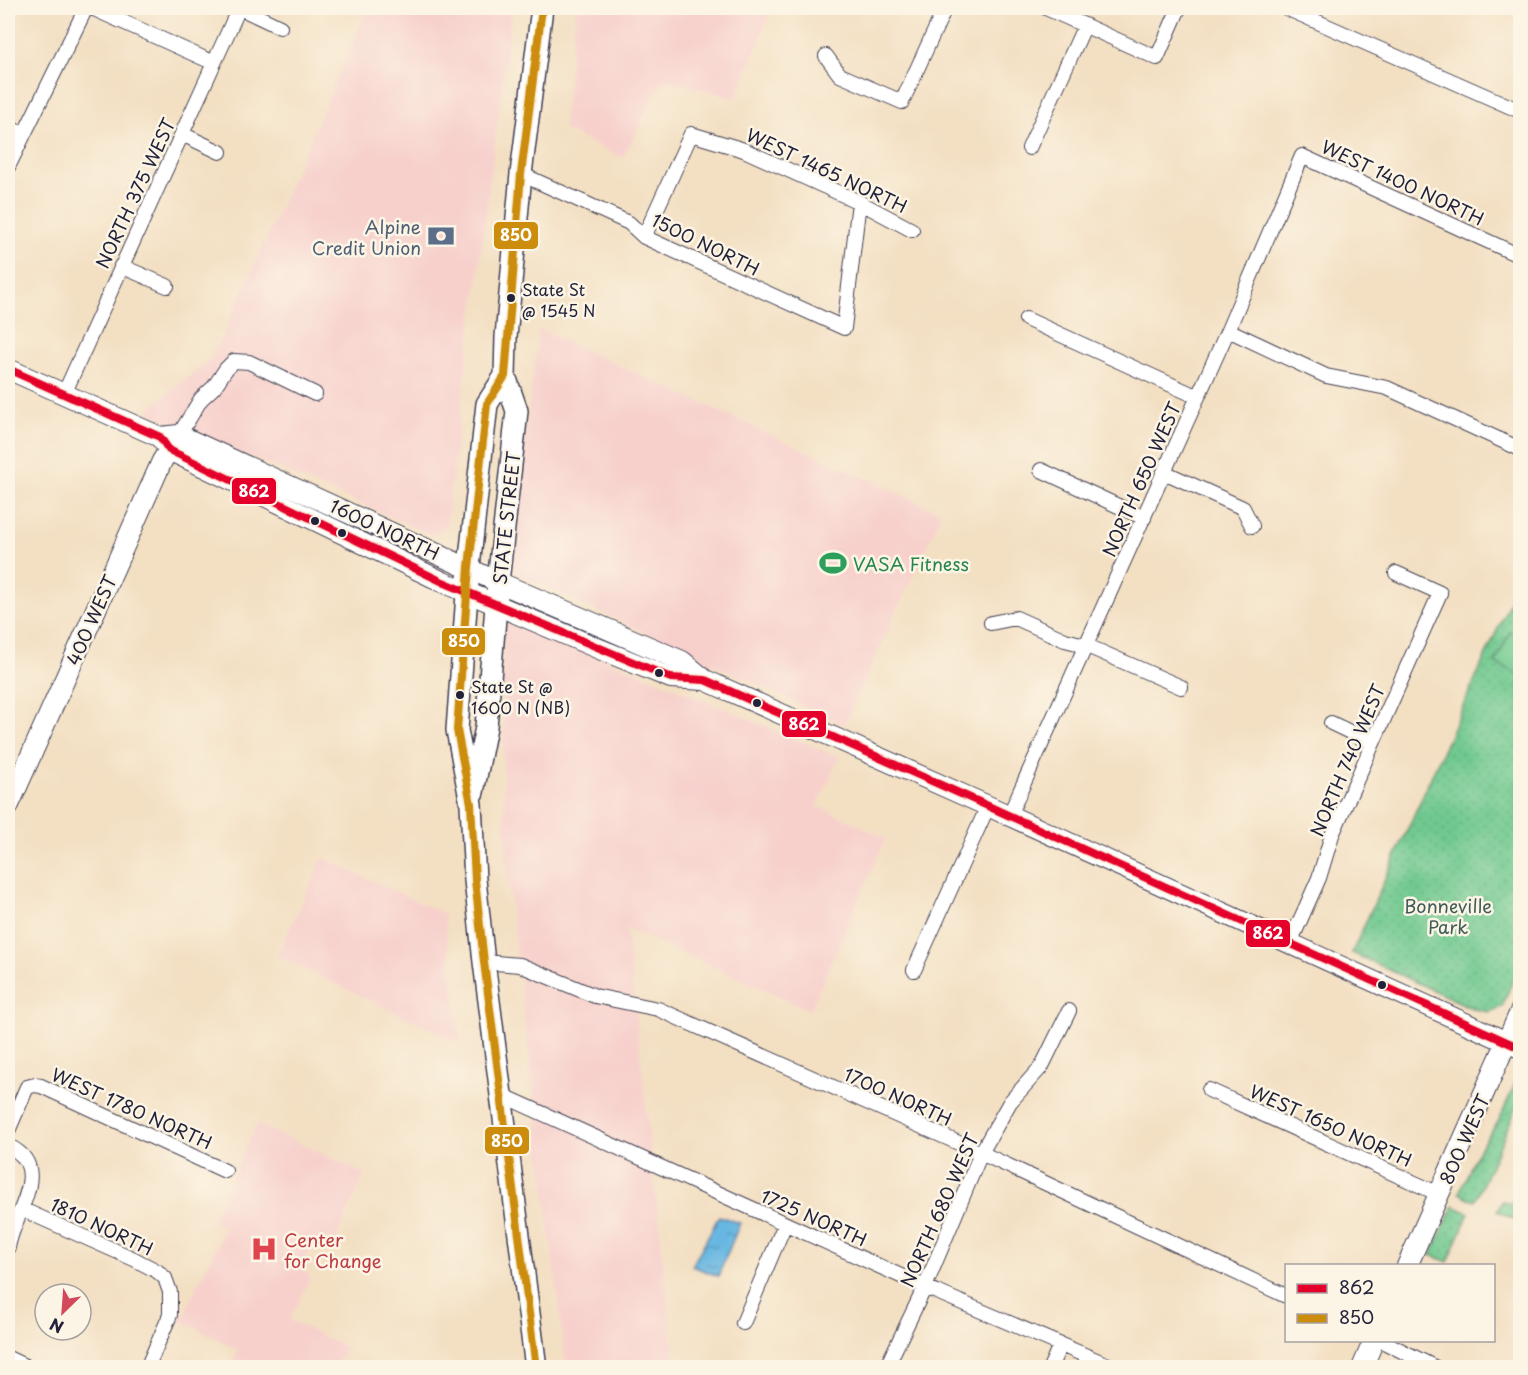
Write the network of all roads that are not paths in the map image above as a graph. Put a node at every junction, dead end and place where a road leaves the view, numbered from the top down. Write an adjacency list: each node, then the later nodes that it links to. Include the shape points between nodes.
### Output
1 (86, 8): 15 (street)
2 (92, 8): 12 (street)
3 (240, 8): 10 (street); 12 (street, NORTH 375 WEST)
4 (542, 8): 21 (main road, STATE STREET)
5 (945, 8): 11 (street, via 902,102 840,75)
6 (1046, 8): 9 (street)
7 (1179, 8): 9 (street, via 1156,58)
8 (1286, 8): 13 (street)
9 (1085, 25): 17 (street)
10 (280, 27)
11 (826, 56)
12 (214, 63): 16 (street, NORTH 375 WEST)
13 (1521, 111)
14 (8, 127): 15 (street)
15 (23, 134): 20 (street)
16 (182, 134): 18 (street); 26 (street, NORTH 375 WEST)
17 (1029, 148)
18 (220, 152)
19 (1302, 156): 25 (street, WEST 1400 NORTH); 29 (street, NORTH 650 WEST)
20 (8, 167)
21 (521, 174): 24 (street, 1500 NORTH, via 629,224); 31 (main road, STATE STREET)
22 (859, 202): 23 (street, WEST 1465 NORTH); 24 (street, WEST 1465 NORTH, via 744,150 691,134); 24 (street, 1500 NORTH, via 844,328)
23 (912, 230)
24 (644, 237)
25 (1521, 256)
26 (121, 266): 27 (street); 32 (street, NORTH 375 WEST)
27 (167, 286)
28 (1026, 319): 34 (street)
29 (1228, 330): 34 (street, NORTH 650 WEST); 36 (street, via 1326,376 1387,388)
30 (8, 369): 32 (main road, 1600 NORTH)
31 (505, 376): 41 (main road, STATE STREET, via 487,404); 43 (main road, STATE STREET, via 518,411)
32 (63, 394): 35 (main road, 1600 NORTH)
33 (315, 394): 35 (street, via 249,362 234,361)
34 (1198, 397): 38 (street, NORTH 650 WEST)
35 (169, 440): 41 (main road, 1600 NORTH); 44 (main road, 1600 NORTH); 54 (main road, 400 WEST)
36 (1521, 449)
37 (1041, 470): 39 (street)
38 (1164, 472): 39 (street, NORTH 650 WEST); 40 (street, via 1243,508)
39 (1144, 518): 47 (street, NORTH 650 WEST)
40 (1252, 526)
41 (469, 567): 43 (main road, 1600 NORTH); 44 (main road, STATE STREET)
42 (1396, 573): 51 (street, NORTH 740 WEST, via 1440,593)
43 (498, 582): 45 (main road, STATE STREET); 48 (main road, 1600 NORTH, via 682,661)
44 (467, 591): 45 (main road, 1600 NORTH); 52 (main road, STATE STREET, via 457,730)
45 (496, 604): 48 (main road, 1600 NORTH, via 671,678); 52 (main road, STATE STREET, via 486,727)
46 (991, 623): 47 (street, via 1016,618)
47 (1085, 645): 49 (street); 55 (street, NORTH 650 WEST)
48 (705, 680): 53 (main road, 1600 NORTH)
49 (1181, 687)
50 (1331, 723): 51 (street)
51 (1373, 743): 56 (street, NORTH 740 WEST)
52 (471, 804): 57 (main road, STATE STREET)
53 (988, 806): 55 (main road, 1600 NORTH); 58 (street)
54 (8, 807)
55 (1009, 816): 56 (main road, 1600 NORTH)
56 (1290, 943): 61 (main road, 1600 NORTH)
57 (484, 962): 63 (main road, STATE STREET); 66 (street, 1700 NORTH, via 520,966 596,996 658,1009)
58 (914, 970)
59 (1069, 1011): 66 (street, NORTH 680 WEST, via 1042,1066 1010,1102)
60 (1521, 1012): 61 (main road, 800 WEST)
61 (1514, 1045): 68 (main road, 800 WEST)
62 (1209, 1089): 68 (street, WEST 1650 NORTH)
63 (502, 1095): 70 (street, 1725 NORTH); 82 (main road, STATE STREET)
64 (8, 1131): 67 (street, WEST 1780 NORTH, via 25,1090 41,1086)
65 (8, 1146): 69 (street, via 16,1150 30,1170)
66 (981, 1153): 73 (street, NORTH 680 WEST); 74 (street, 1700 NORTH)
67 (225, 1170)
68 (1439, 1194): 72 (main road, 800 WEST)
69 (21, 1209): 71 (street); 81 (street, 1810 NORTH, via 134,1259 165,1278 170,1292 170,1315)
70 (785, 1224): 73 (street, 1725 NORTH); 75 (street)
71 (8, 1248)
72 (1408, 1264)
73 (925, 1287): 78 (street, 1725 NORTH); 83 (street, NORTH 680 WEST)
74 (1285, 1295)
75 (743, 1323)
76 (1374, 1342): 86 (main road)
77 (1382, 1342): 87 (street)
78 (1060, 1345): 84 (street); 85 (street, 1725 NORTH)
79 (8, 1358): 80 (street)
80 (29, 1368)
81 (147, 1368)
82 (536, 1368)
83 (886, 1368)
84 (1050, 1368)
85 (1114, 1368)
86 (1362, 1368)
87 (1436, 1368)

